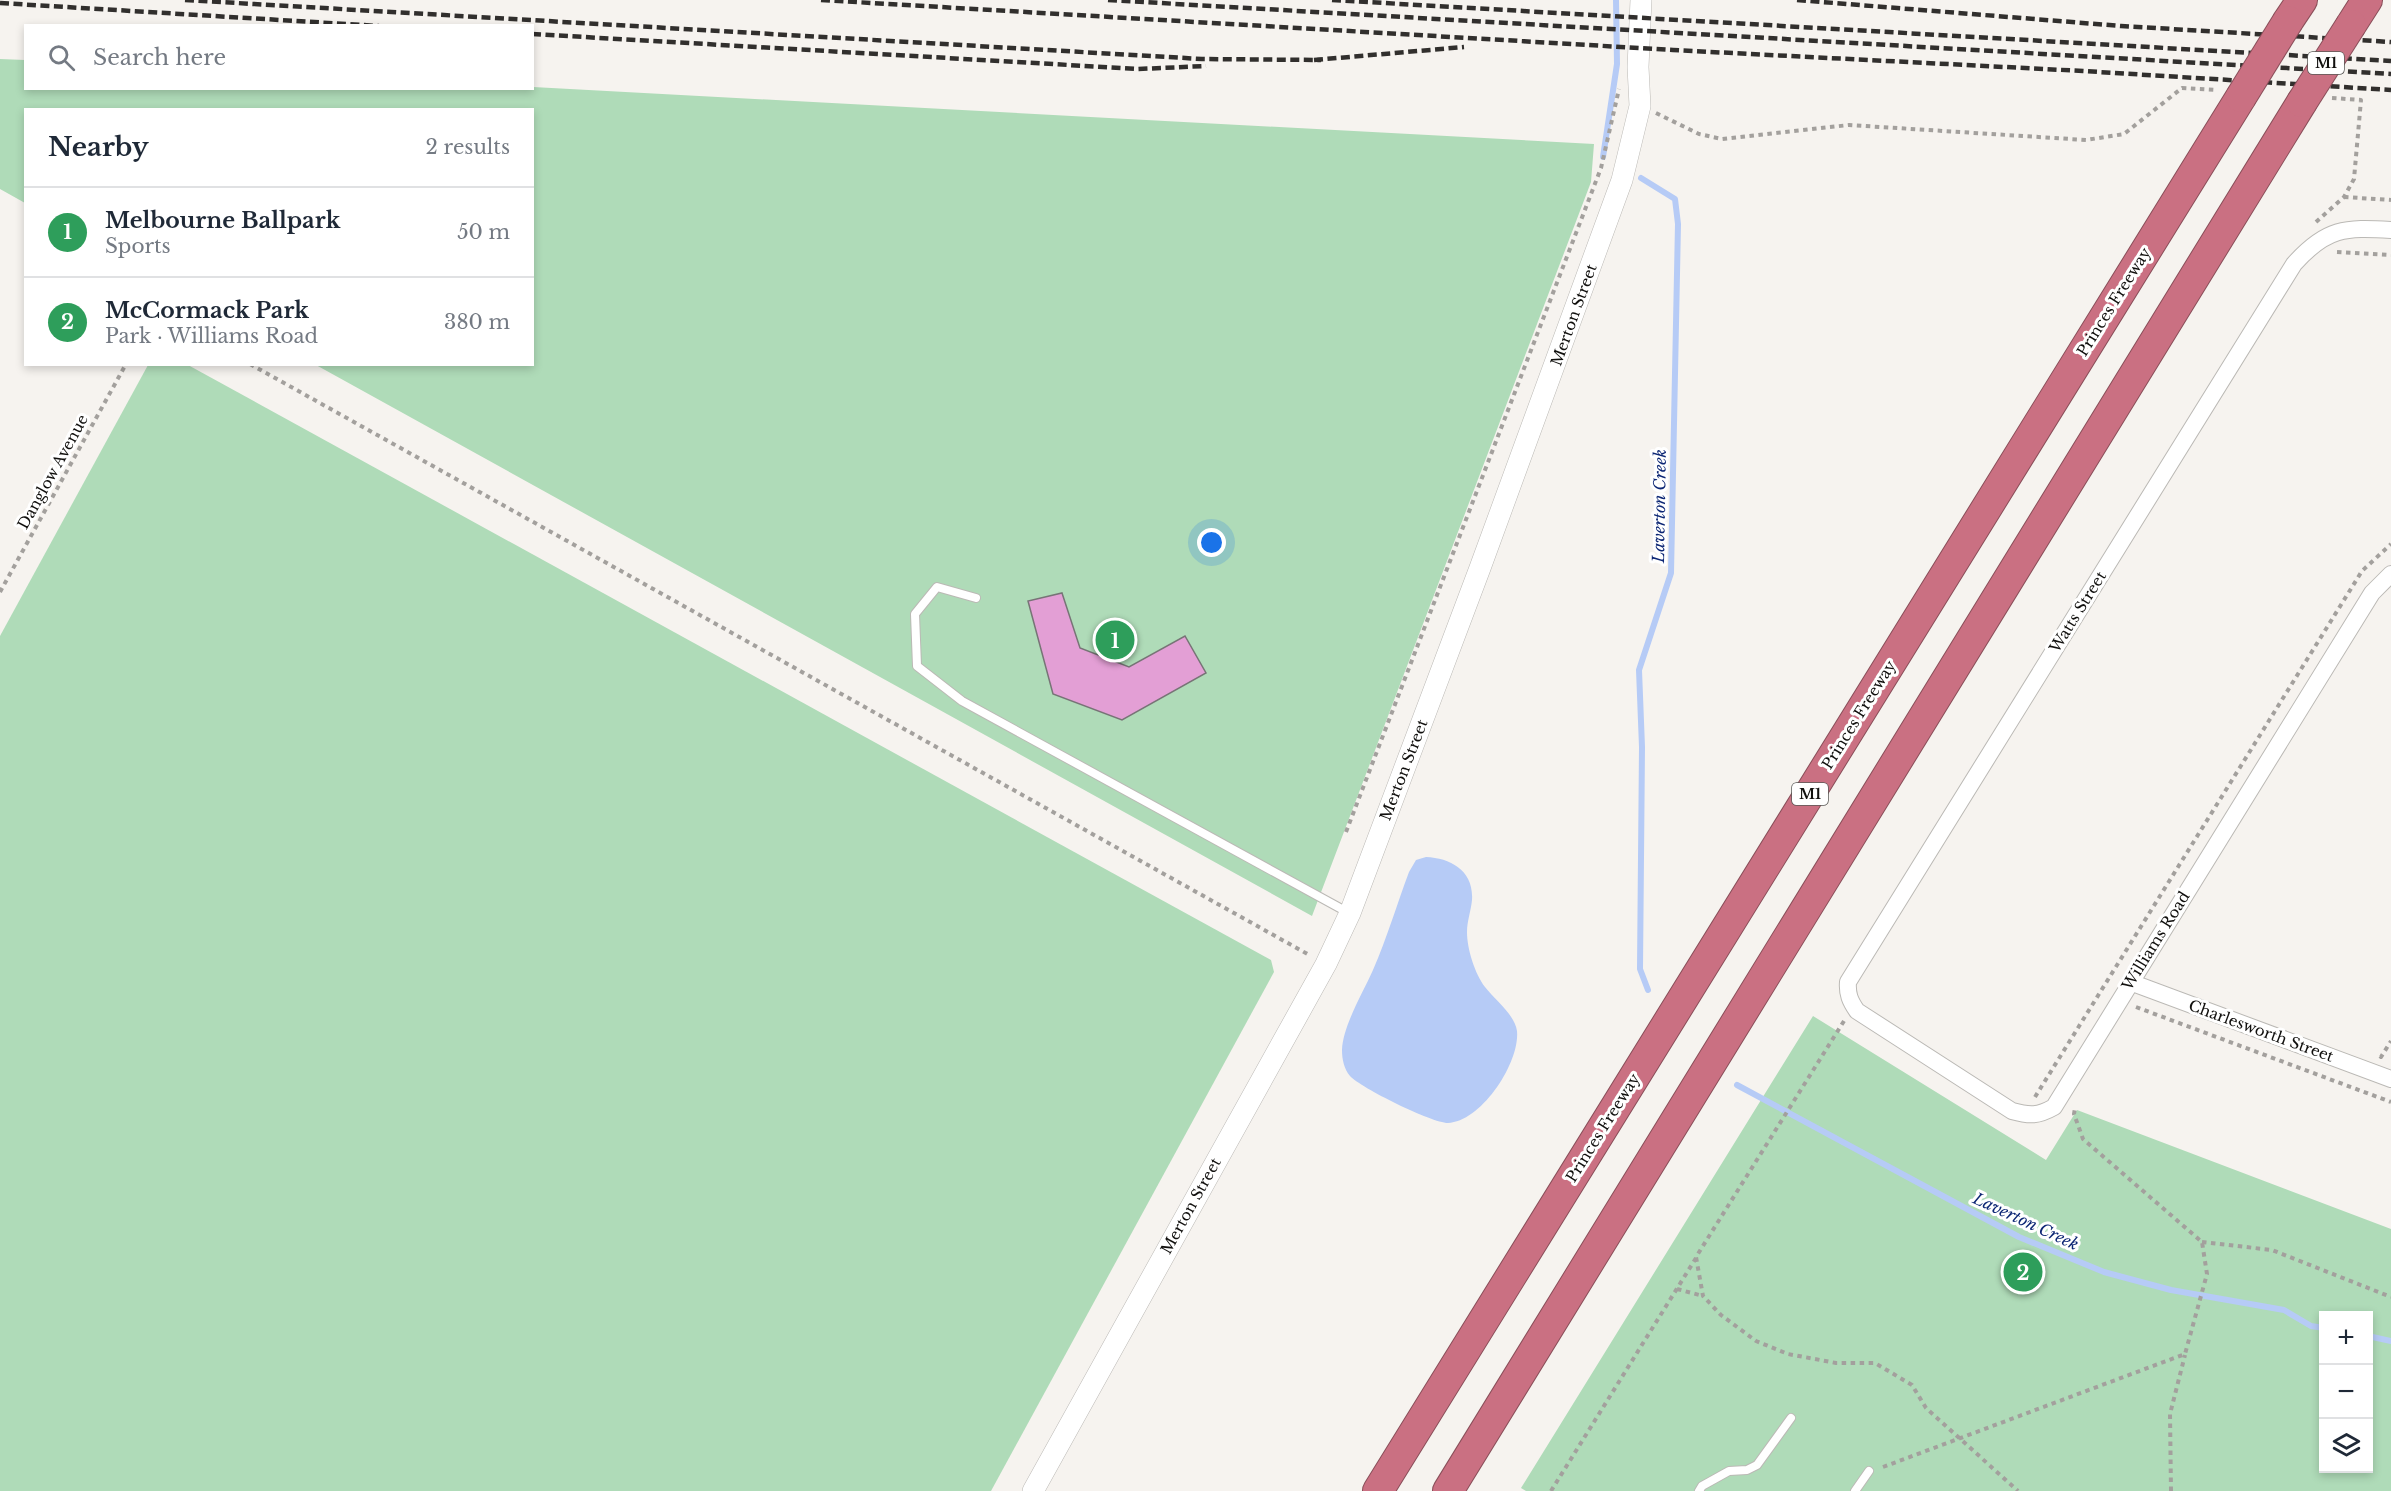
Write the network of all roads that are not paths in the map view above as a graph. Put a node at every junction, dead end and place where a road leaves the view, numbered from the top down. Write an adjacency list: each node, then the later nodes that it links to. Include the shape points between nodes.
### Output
1 (1641, 0): 7 (street, Merton Street, via 1640,106 1622,180)
2 (2367, 0): 15 (highway, M1, bridge, via 2313,100)
3 (2295, 11): 14 (highway, Princes Freeway / M1, bridge, via 2229,94)
4 (2391, 230): 9 (street, Watts Street, via 2348,228 2328,235 2294,264 1848,982)
5 (2391, 574): 8 (street, Williams Road, via 2372,593)
6 (976, 598): 7 (lane, via 937,587 915,614 918,666 962,701)
7 (1350, 913): 13 (street, Merton Street, via 1326,964)
8 (2130, 982): 9 (street, Williams Road, via 2054,1107 2028,1116 2012,1111 1868,1020); 10 (street, Charlesworth Street)
9 (1850, 1002)
10 (2391, 1079)
11 (1791, 1418): 16 (lane, via 1757,1465 1729,1471)
12 (1869, 1471): 17 (lane)
13 (1033, 1491)
14 (1378, 1491)
15 (1448, 1491)
16 (1699, 1491)
17 (1855, 1491)

